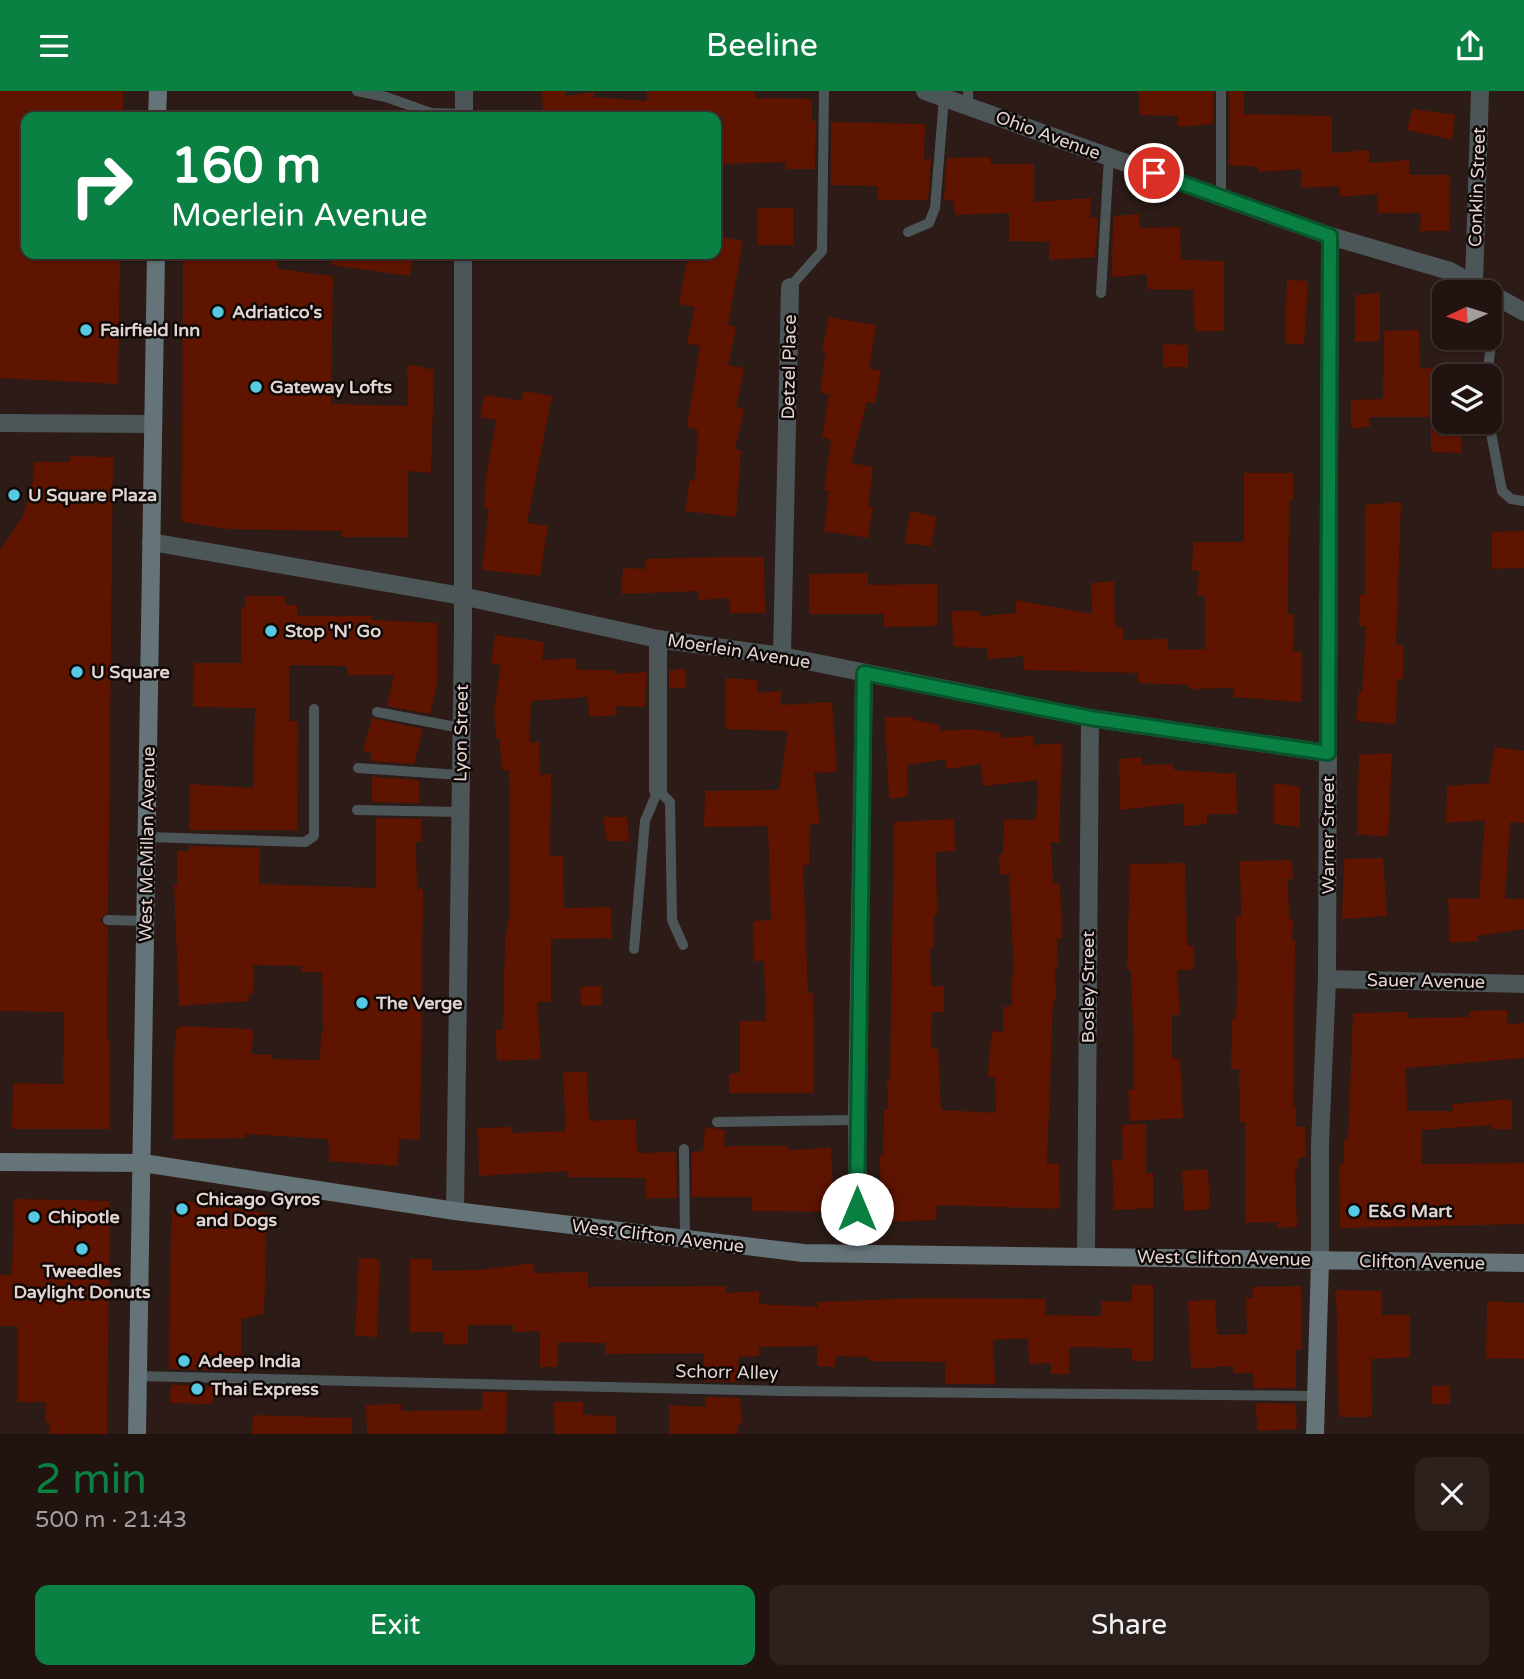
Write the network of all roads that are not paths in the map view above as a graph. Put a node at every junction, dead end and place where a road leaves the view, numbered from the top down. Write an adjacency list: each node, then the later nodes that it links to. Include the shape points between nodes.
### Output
1 (158, 91): 10 (main road)
2 (356, 91): 11 (lane)
3 (464, 91): 12 (street)
4 (824, 91): 21 (lane, Detzel Place, via 822,251)
5 (925, 91): 8 (street, Ohio Avenue)
6 (1221, 91): 14 (lane)
7 (1480, 91): 20 (street, Conklin Street)
8 (944, 98): 9 (street, Ohio Avenue); 15 (lane, via 935,208 929,223)
9 (968, 99): 13 (street, Ohio Avenue)
10 (158, 112)
11 (428, 112)
12 (464, 112)
13 (1109, 157): 14 (street, Ohio Avenue); 22 (lane)
14 (1221, 197): 16 (street, Ohio Avenue)
15 (908, 232)
16 (1330, 236): 19 (street, Ohio Avenue); 38 (street, Warner Street)
17 (156, 259): 26 (main road, West McMillan Avenue)
18 (463, 259): 30 (street, Lyon Street)
19 (1468, 280)
20 (1474, 280)
21 (790, 286): 32 (street, Detzel Place)
22 (1101, 293)
23 (1502, 299): 24 (street, Ohio Avenue)
24 (1524, 312)
25 (0, 423): 26 (street)
26 (153, 424): 29 (main road, West McMillan Avenue)
27 (1491, 434): 28 (lane, via 1502,491 1511,499)
28 (1524, 501)
29 (151, 542): 30 (street, Moerlein Avenue); 44 (main road, West McMillan Avenue)
30 (462, 596): 31 (street, Moerlein Avenue); 37 (street, Lyon Street)
31 (658, 639): 32 (street, Moerlein Avenue); 41 (street)
32 (782, 656): 33 (street, Moerlein Avenue)
33 (864, 673): 36 (street, Moerlein Avenue); 51 (street)
34 (314, 709): 44 (lane, via 314,836 305,842)
35 (377, 712): 37 (lane)
36 (1090, 718): 38 (street, Moerlein Avenue); 59 (street, Bosley Street)
37 (461, 727): 40 (street, Lyon Street)
38 (1328, 753): 49 (street, Warner Street)
39 (358, 768): 40 (lane)
40 (460, 775): 43 (street, Lyon Street)
41 (658, 790): 47 (lane, via 670,802 672,920); 48 (lane, via 645,821)
42 (357, 810): 43 (lane)
43 (460, 812): 56 (street, Lyon Street)
44 (147, 837): 46 (main road, West McMillan Avenue)
45 (108, 920): 46 (lane)
46 (146, 921): 55 (main road, West McMillan Avenue)
47 (683, 945)
48 (634, 949)
49 (1327, 979): 50 (street, Sauer Avenue); 60 (street, Warner Street)
50 (1524, 984)
51 (857, 1120): 52 (lane); 58 (street)
52 (717, 1122)
53 (684, 1149): 57 (lane)
54 (0, 1162): 55 (main road, West Clifton Avenue)
55 (143, 1163): 56 (main road, West Clifton Avenue); 62 (main road, West McMillan Avenue)
56 (455, 1211): 57 (main road, West Clifton Avenue)
57 (685, 1239): 58 (main road, West Clifton Avenue, via 803,1253)
58 (858, 1253): 59 (main road, West Clifton Avenue)
59 (1086, 1255): 60 (main road, West Clifton Avenue)
60 (1320, 1261): 61 (main road, Clifton Avenue); 63 (main road, Warner Street)
61 (1524, 1263)
62 (137, 1376): 63 (lane, Schorr Alley, via 919,1393); 64 (main road, West McMillan Avenue)
63 (1315, 1396): 65 (main road, Warner Street)
64 (137, 1434)
65 (1315, 1434)

